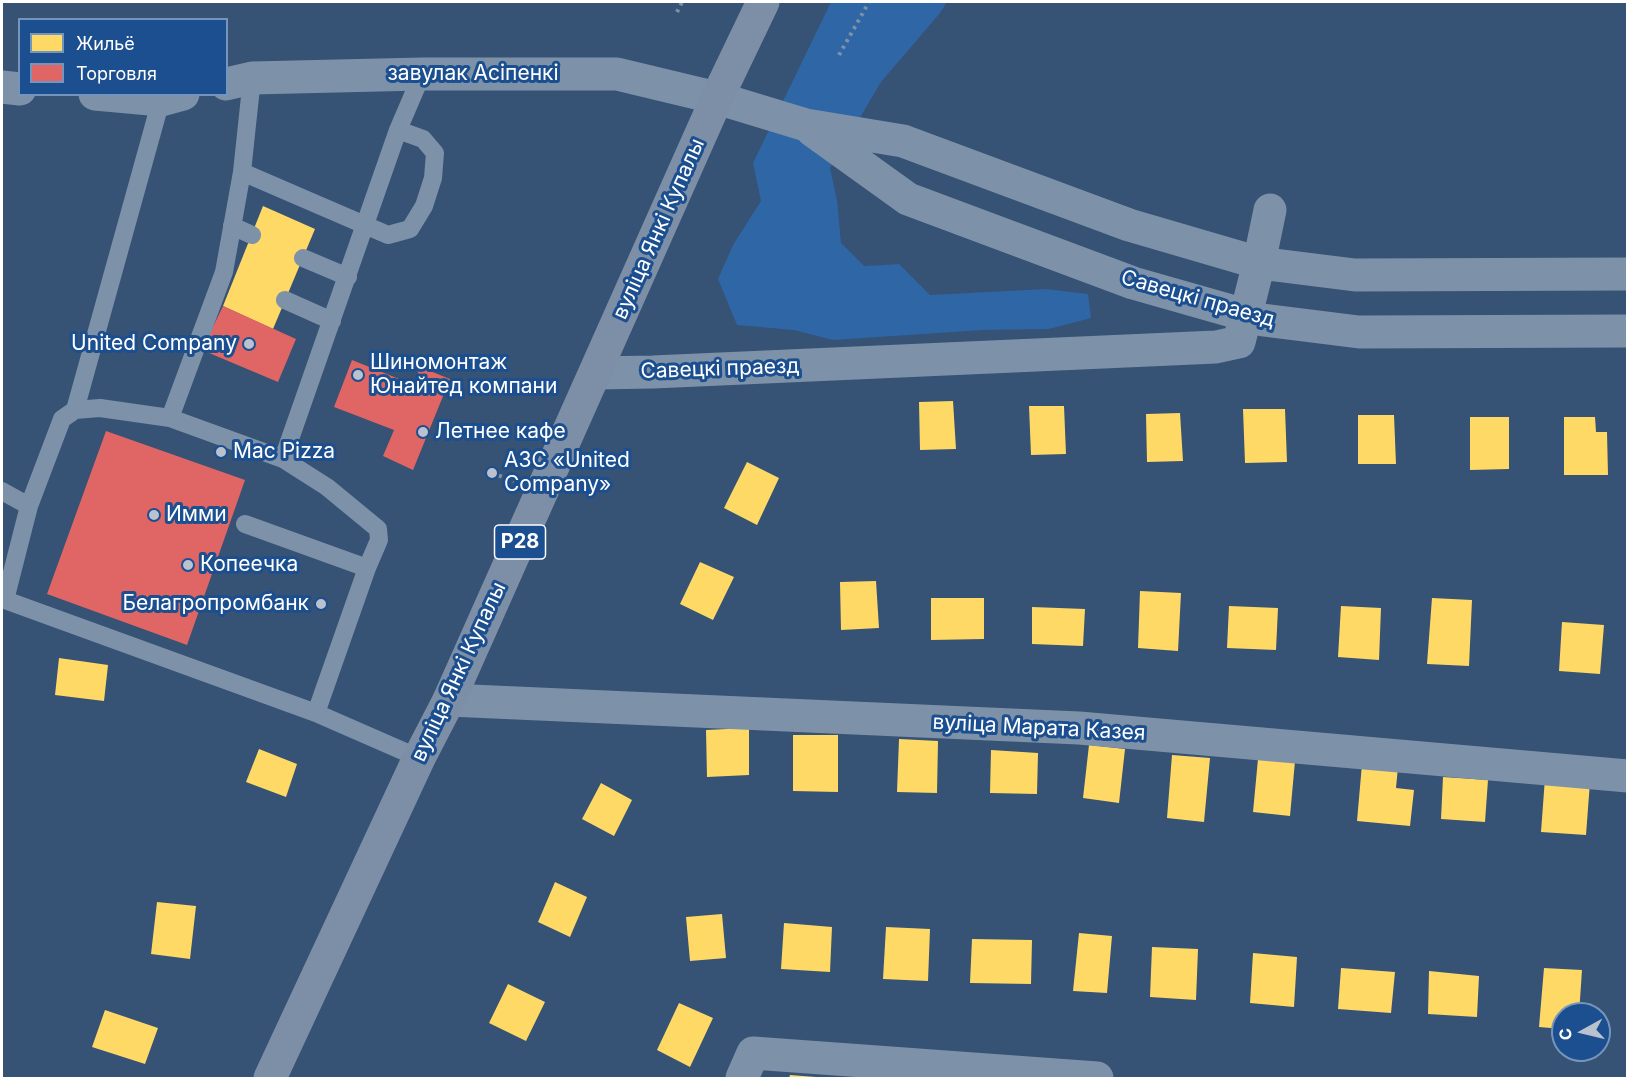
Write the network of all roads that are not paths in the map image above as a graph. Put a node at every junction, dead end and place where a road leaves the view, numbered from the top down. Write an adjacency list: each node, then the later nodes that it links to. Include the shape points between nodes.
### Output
1 (763, 2): 8 (main road, вуліца Янкі Купалы / Р28)
2 (422, 74): 3 (street, завулак Асіпенкі); 8 (street, завулак Асіпенкі, via 617,74); 10 (lane)
3 (239, 81): 11 (lane)
4 (2, 87): 5 (street)
5 (18, 88)
6 (146, 96): 7 (street)
7 (172, 97): 25 (lane)
8 (717, 98): 9 (street, Савецкі праезд); 24 (main road, вуліца Янкі Купалы / Р28)
9 (806, 125): 17 (street, Савецкі праезд, via 903,141 1129,225); 22 (street, Савецкі праезд, via 908,199 1133,283)
10 (398, 130): 14 (lane); 14 (lane, via 423,140 435,153 434,178 410,229 388,235)
11 (242, 172): 13 (lane); 14 (lane)
12 (1270, 210): 17 (street)
13 (232, 226): 15 (lane); 26 (lane, via 229,274)
14 (366, 226): 19 (lane)
15 (252, 234)
16 (303, 258): 19 (lane)
17 (1259, 263): 18 (street, Савецкі праезд, via 1355,275); 22 (street)
18 (1628, 274)
19 (348, 277): 21 (lane)
20 (285, 300): 21 (lane)
21 (332, 321): 27 (lane)
22 (1242, 329): 23 (street, Савецкі праезд, via 1263,320 1359,332); 24 (street, Савецкі праезд, via 1204,348)
23 (1628, 331)
24 (596, 373): 33 (main road, вуліца Янкі Купалы / Р28)
25 (75, 410): 26 (lane, via 100,408); 29 (lane, via 62,419)
26 (170, 418): 27 (lane)
27 (283, 459): 31 (lane, via 327,487 378,529 379,540)
28 (2, 491): 29 (lane)
29 (29, 506): 32 (lane)
30 (245, 524): 31 (lane)
31 (367, 568): 34 (lane)
32 (3, 600): 34 (lane)
33 (449, 700): 35 (main road, вуліца Янкі Купалы / Р28); 36 (street, вуліца Марата Казея, via 1079,728)
34 (316, 713): 35 (lane)
35 (419, 758): 37 (main road, вуліца Янкі Купалы / Р28)
36 (1628, 776)
37 (270, 1078)
38 (742, 1078): 39 (street, via 753,1053)
39 (1096, 1078)

